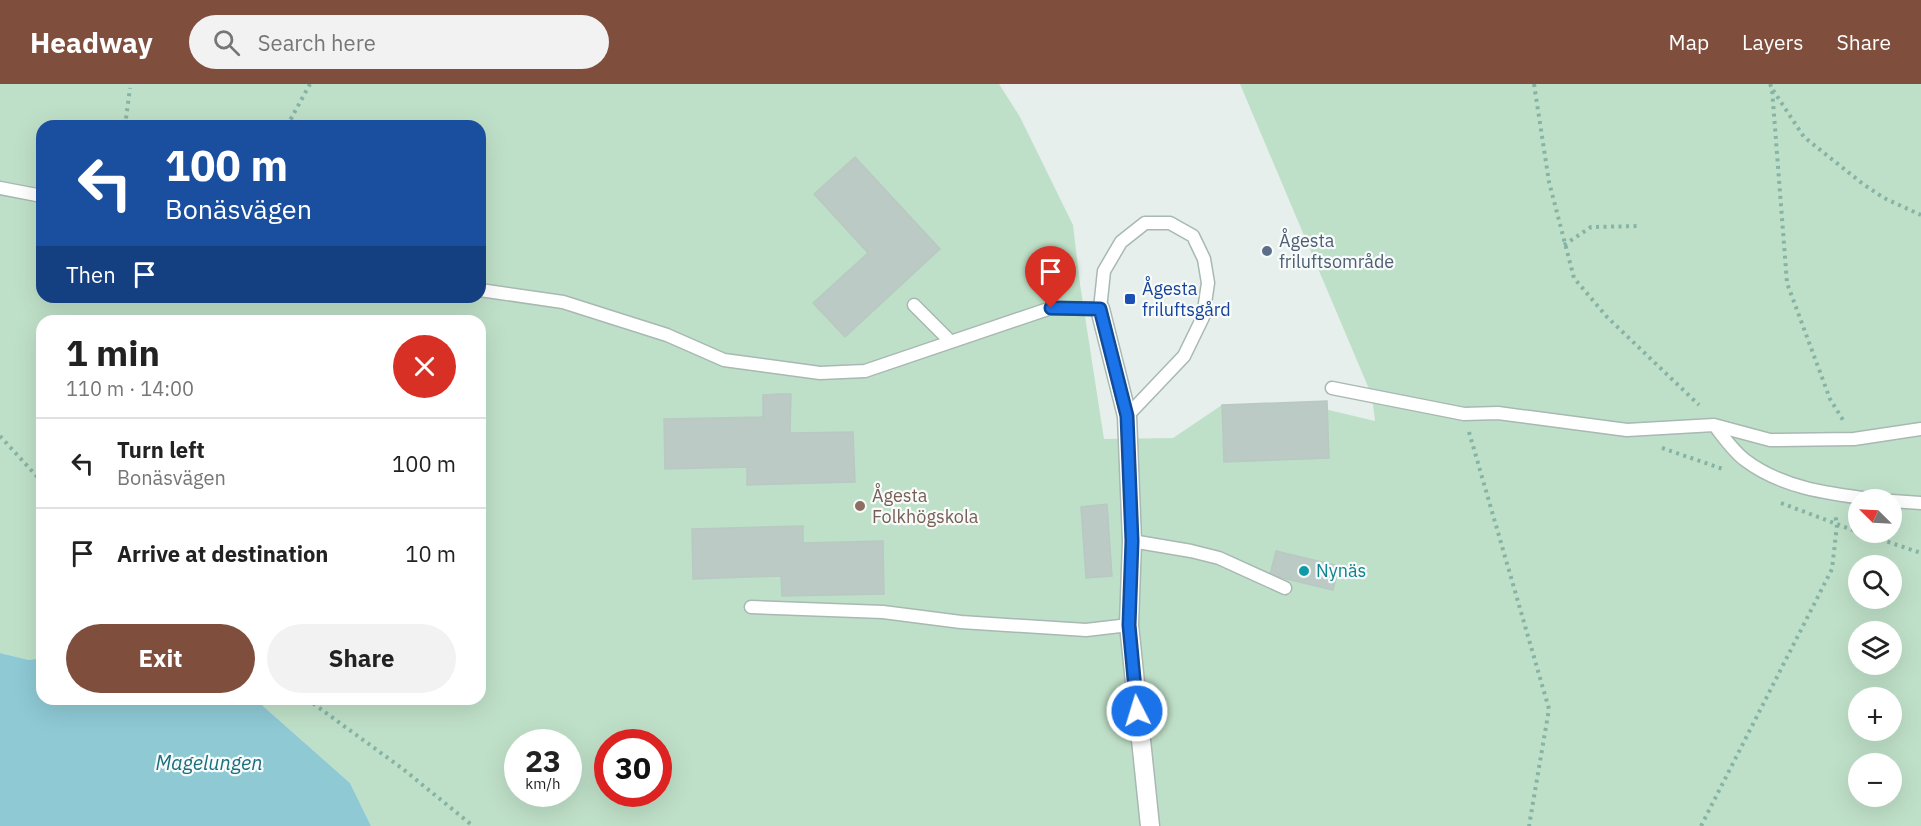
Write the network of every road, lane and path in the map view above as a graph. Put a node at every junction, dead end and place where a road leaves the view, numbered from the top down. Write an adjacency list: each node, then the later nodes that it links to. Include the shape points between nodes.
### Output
1 (310, 84): 6 (path)
2 (1534, 84): 11 (path, via 1549,182)
3 (1771, 86): 9 (path, via 1804,137 1884,198); 22 (path, via 1787,283 1830,399)
4 (130, 88): 5 (path)
5 (126, 120)
6 (290, 120)
7 (0, 189): 8 (lane)
8 (36, 195)
9 (1921, 215)
10 (1640, 226): 11 (path, via 1591,227)
11 (1564, 245): 19 (path, via 1574,278 1607,317 1699,404)
12 (486, 291): 15 (lane, via 563,302 667,335 724,360 820,373 865,371)
13 (914, 305): 15 (lane)
14 (1100, 309): 15 (lane, via 1051,308); 18 (street); 18 (lane, via 1104,271 1121,242 1145,223 1170,223 1193,236 1204,259 1208,283 1203,317 1184,357)
15 (951, 342)
16 (1332, 388): 17 (lane)
17 (1464, 414): 19 (lane, via 1498,413 1627,430); 37 (path, via 1549,709)
18 (1127, 416): 28 (street)
19 (1714, 425): 22 (lane, via 1770,440); 24 (lane, via 1743,459 1776,479)
20 (1921, 429): 22 (lane)
21 (0, 436): 23 (path)
22 (1854, 439)
23 (36, 475)
24 (1848, 496)
25 (1902, 502): 26 (lane)
26 (1921, 503)
27 (1848, 528): 38 (path, via 1837,525 1832,569)
28 (1132, 541): 31 (lane, via 1219,558); 33 (street)
29 (1891, 543): 30 (path)
30 (1921, 553)
31 (1285, 588)
32 (751, 607): 33 (lane, via 883,612 961,622 1086,630)
33 (1129, 625): 36 (street)
34 (315, 705): 35 (path)
35 (473, 826)
36 (1150, 826)
37 (1529, 826)
38 (1701, 826)

